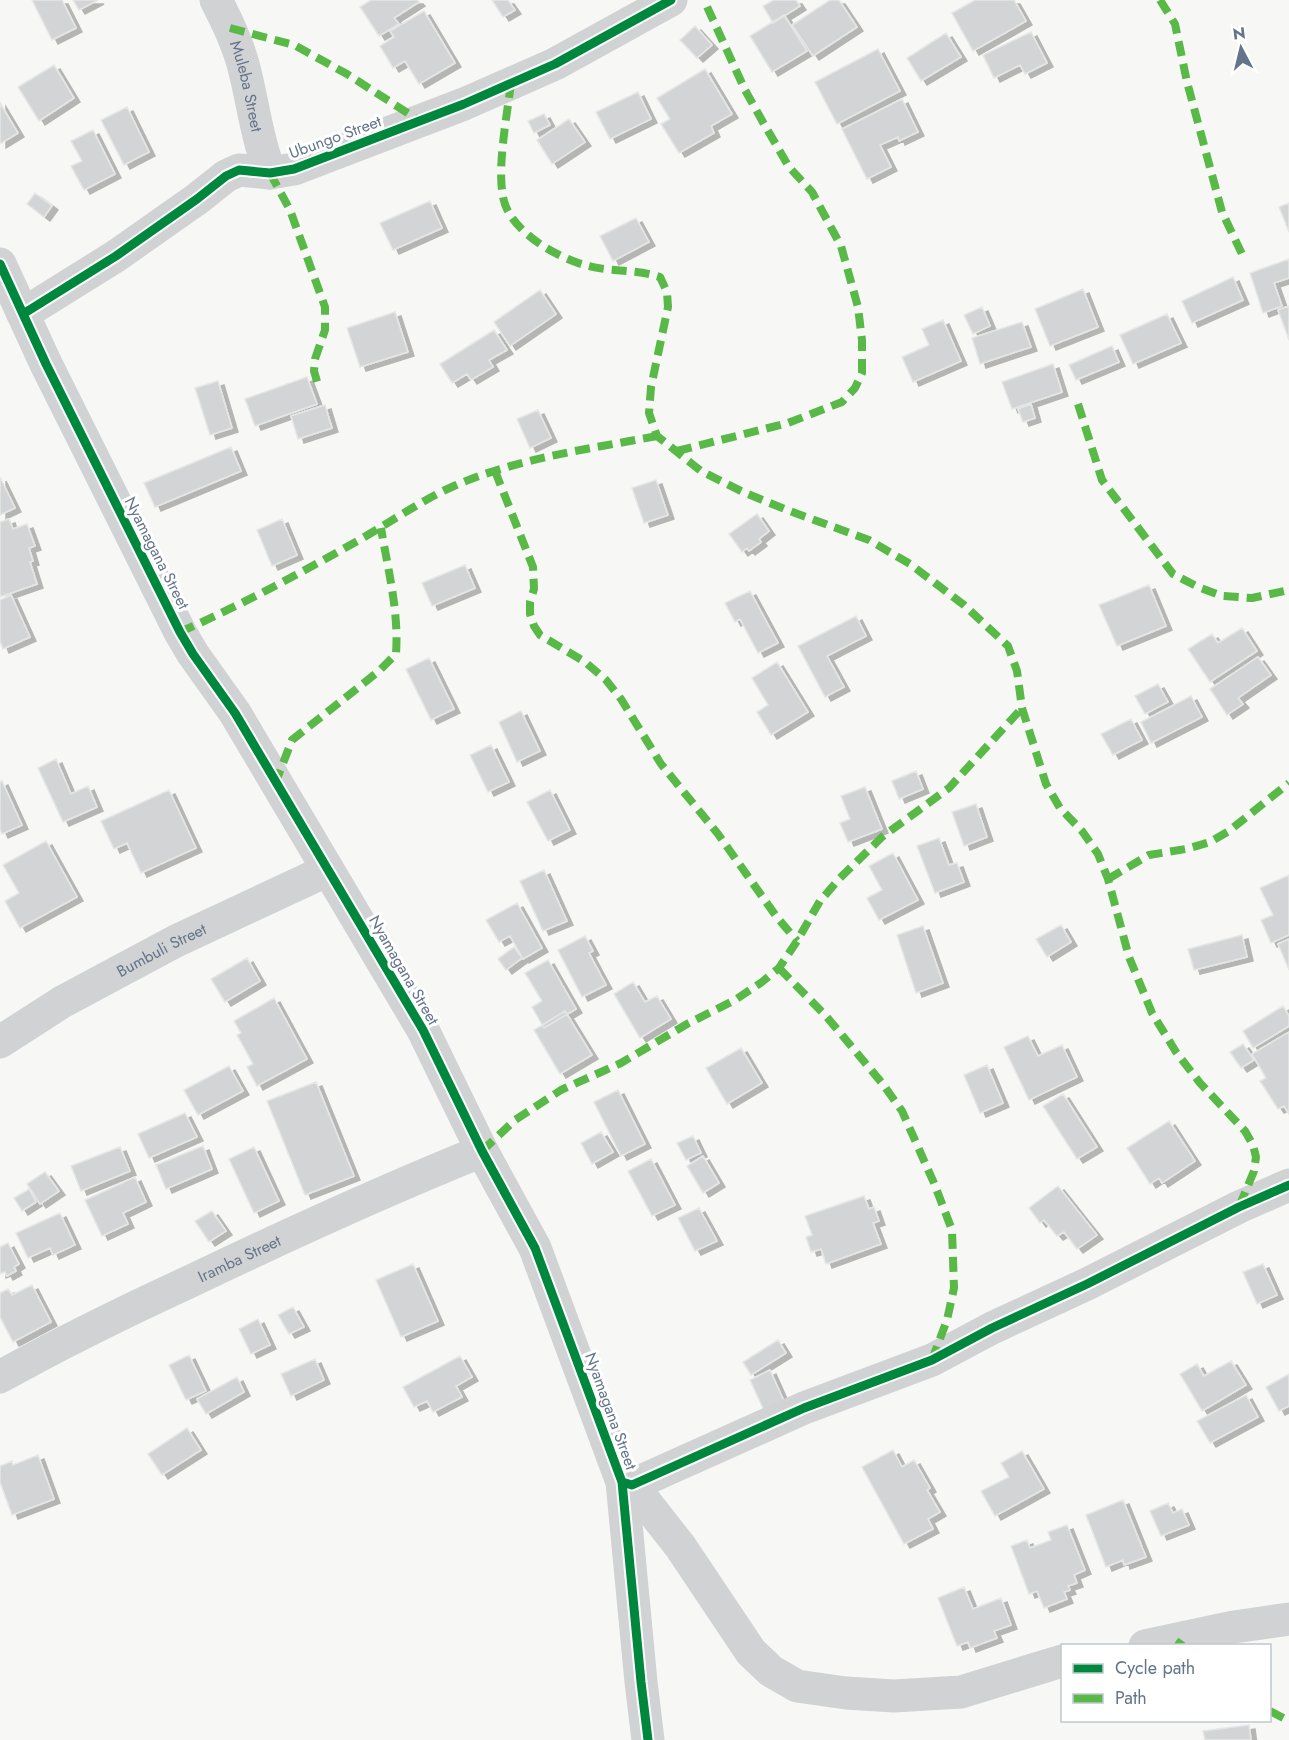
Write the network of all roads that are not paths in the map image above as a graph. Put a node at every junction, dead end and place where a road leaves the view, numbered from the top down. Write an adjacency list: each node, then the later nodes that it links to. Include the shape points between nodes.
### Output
1 (216, 0): 3 (street, Muleba Street, via 243,64 259,144)
2 (671, 0): 3 (street, Ubungo Street, via 555,64 464,104 294,169)
3 (270, 173): 5 (street, Ubungo Street, via 239,170 226,176 116,256)
4 (0, 264): 5 (street, Nyamagana Street)
5 (23, 314): 6 (street, Nyamagana Street, via 180,632 235,713)
6 (328, 870): 7 (street, Bumbuli Street, via 176,941 62,1002); 8 (street, Nyamagana Street, via 423,1030)
7 (0, 1042)
8 (482, 1151): 10 (street, Iramba Street, via 285,1236 57,1345); 11 (street, Nyamagana Street, via 535,1248)
9 (1289, 1185): 11 (street, via 932,1360 804,1408)
10 (0, 1377)
11 (627, 1483): 14 (street, via 680,1546 751,1652 771,1671 797,1686 894,1696 961,1692); 15 (street, Nyamagana Street)
12 (1289, 1619): 13 (street)
13 (1154, 1644)
14 (1061, 1661)
15 (648, 1740)

